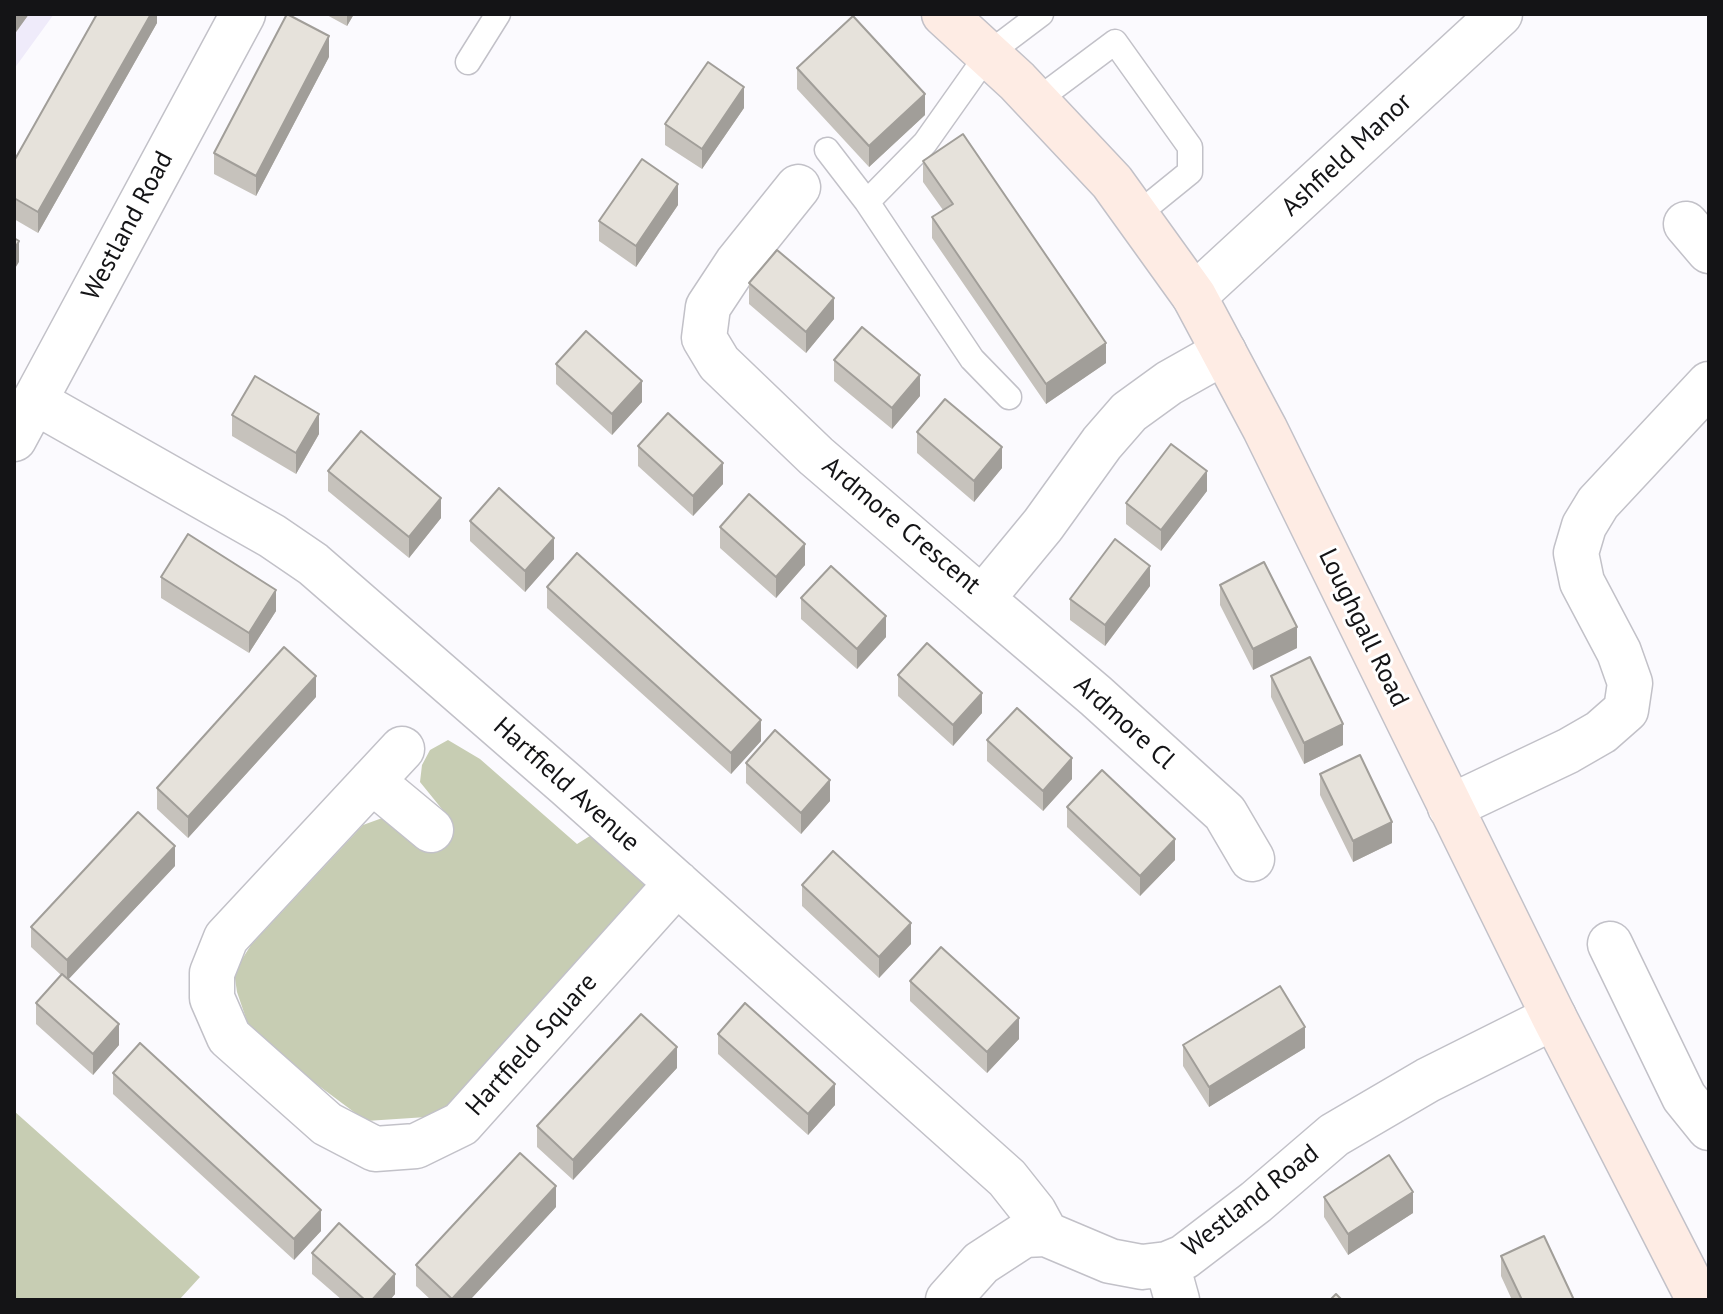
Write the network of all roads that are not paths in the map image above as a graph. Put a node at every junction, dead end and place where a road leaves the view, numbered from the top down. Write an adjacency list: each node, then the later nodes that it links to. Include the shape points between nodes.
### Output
1 (243, 14): 17 (street, Westland Road)
2 (498, 14): 7 (lane)
3 (944, 14): 6 (main road, Loughgall Road)
4 (1041, 14): 6 (lane)
5 (1500, 14): 13 (street, Ashfield Manor)
6 (988, 54): 8 (main road, Loughgall Road); 11 (lane, via 925,143)
7 (468, 62)
8 (1036, 101): 12 (main road, Loughgall Road); 12 (lane, via 1115,42 1190,147 1190,172)
9 (827, 150): 11 (lane)
10 (798, 187): 18 (street, Ardmore Crescent, via 708,307 704,338 719,363 816,456)
11 (867, 202): 16 (lane, via 972,359)
12 (1137, 215): 13 (main road, Loughgall Road)
13 (1194, 296): 14 (main road, Loughgall Road)
14 (1224, 352): 18 (street, Ardmore Crescent, via 1129,412); 21 (main road, Loughgall Road)
15 (1709, 384): 21 (street, via 1598,503 1576,553 1582,582 1630,683 1626,710 1568,751)
16 (1009, 397)
17 (24, 420): 24 (street, Hartfield Avenue, via 272,536 313,564)
18 (982, 599): 23 (street, Ardmore Cl, via 1225,813)
19 (402, 749): 20 (street, Hartfield Square)
20 (372, 781): 22 (street); 24 (street, Hartfield Square, via 226,938 212,973 212,998 229,1037 327,1124 375,1149 416,1146 461,1124)
21 (1450, 807): 26 (main road, Loughgall Road)
22 (431, 830)
23 (1252, 859)
24 (677, 883): 28 (street, Hartfield Avenue, via 1007,1178)
25 (1610, 944): 27 (street, via 1684,1097)
26 (1554, 1017): 29 (main road, Loughgall Road); 30 (street, Westland Road, via 1428,1080 1334,1135 1184,1257)
27 (1709, 1128)
28 (1046, 1234): 30 (street, Westland Road); 31 (street, via 1024,1235 981,1263)
29 (1698, 1277)
30 (1172, 1282)
31 (948, 1300)

